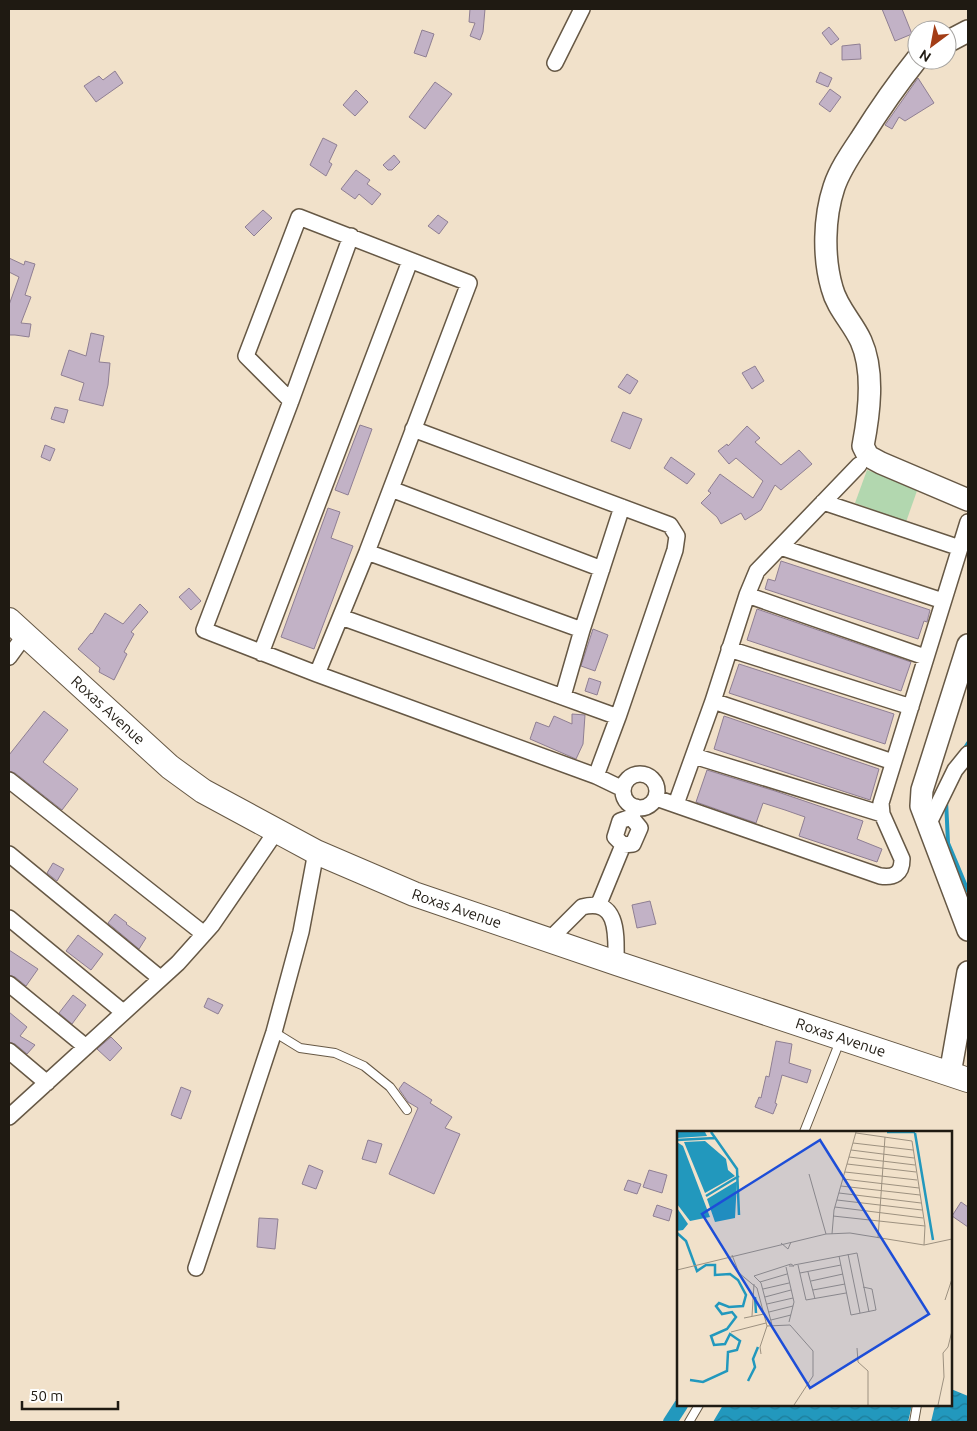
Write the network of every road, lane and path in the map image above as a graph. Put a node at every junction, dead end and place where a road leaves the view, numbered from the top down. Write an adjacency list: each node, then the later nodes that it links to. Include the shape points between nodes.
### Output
1 (582, 9): 2 (street)
2 (554, 62)
3 (908, 70): 10 (street, via 873,118 835,186 826,231 828,268 832,289 861,342 867,364 868,421 862,446 868,456)
4 (351, 236): 5 (street); 6 (street); 6 (street, via 299,217 246,356)
5 (410, 260): 7 (street, via 469,283); 25 (street)
6 (291, 401): 25 (street, via 204,630)
7 (413, 429): 9 (street); 12 (street)
8 (859, 465): 11 (street)
9 (391, 489): 16 (street); 17 (street)
10 (968, 500)
11 (823, 502): 14 (street); 15 (street)
12 (622, 508): 17 (street); 32 (street, via 670,525 677,536 676,550)
13 (968, 522): 15 (street)
14 (780, 547): 18 (street, via 757,571); 19 (street)
15 (960, 548): 19 (street)
16 (367, 552): 20 (street); 22 (street)
17 (602, 569): 22 (street)
18 (747, 595): 24 (street); 27 (street)
19 (943, 601): 27 (street)
20 (341, 617): 28 (street); 29 (street)
21 (17, 627): 26 (street); 44 (main road, Roxas Avenue, via 170,767 203,791)
22 (582, 630): 29 (street)
23 (968, 645): 43 (street, via 922,790 921,806)
24 (729, 649): 30 (street); 31 (street)
25 (261, 652): 28 (street)
26 (9, 657)
27 (925, 657): 31 (street)
28 (317, 674): 36 (street)
29 (562, 696): 32 (street)
30 (713, 701): 34 (street); 35 (street)
31 (911, 707): 35 (street)
32 (618, 717): 36 (street)
33 (968, 754): 43 (street, via 956,770)
34 (694, 756): 40 (street); 42 (street)
35 (893, 762): 42 (street, via 881,802)
36 (596, 776): 38 (street)
37 (9, 780): 50 (street)
38 (623, 789): 39 (street, via 624,783 633,775 644,774 657,786); 41 (street)
39 (656, 798): 40 (street); 41 (street)
40 (676, 804): 42 (street, via 887,877 899,871 902,859)
41 (634, 812): 47 (street, via 640,828 633,844 623,845)
42 (882, 814)
43 (928, 825): 49 (street)
44 (277, 830): 45 (main road, Roxas Avenue); 50 (street)
45 (316, 852): 51 (main road, Roxas Avenue, via 414,894); 57 (street, via 301,932)
46 (9, 854): 54 (street)
47 (598, 906): 51 (street, via 582,906); 52 (street, via 612,917 616,930)
48 (9, 918): 56 (street)
49 (968, 930)
50 (204, 934): 54 (street)
51 (549, 940): 52 (main road, Roxas Avenue)
52 (616, 963): 58 (main road, Roxas Avenue)
53 (968, 972): 61 (street)
54 (160, 978): 56 (street)
55 (9, 984): 59 (street)
56 (123, 1012): 59 (street)
57 (274, 1032): 63 (lane, via 300,1048 335,1053 364,1066 390,1088); 66 (street)
58 (842, 1037): 61 (main road, Roxas Avenue); 65 (lane)
59 (86, 1047): 62 (street)
60 (9, 1051): 62 (street)
61 (959, 1077)
62 (47, 1083): 64 (street)
63 (407, 1110)
64 (10, 1115)
65 (804, 1131)
66 (196, 1268)
67 (698, 1406): 69 (lane)
68 (917, 1406): 70 (lane)
69 (688, 1422)
70 (914, 1422)

